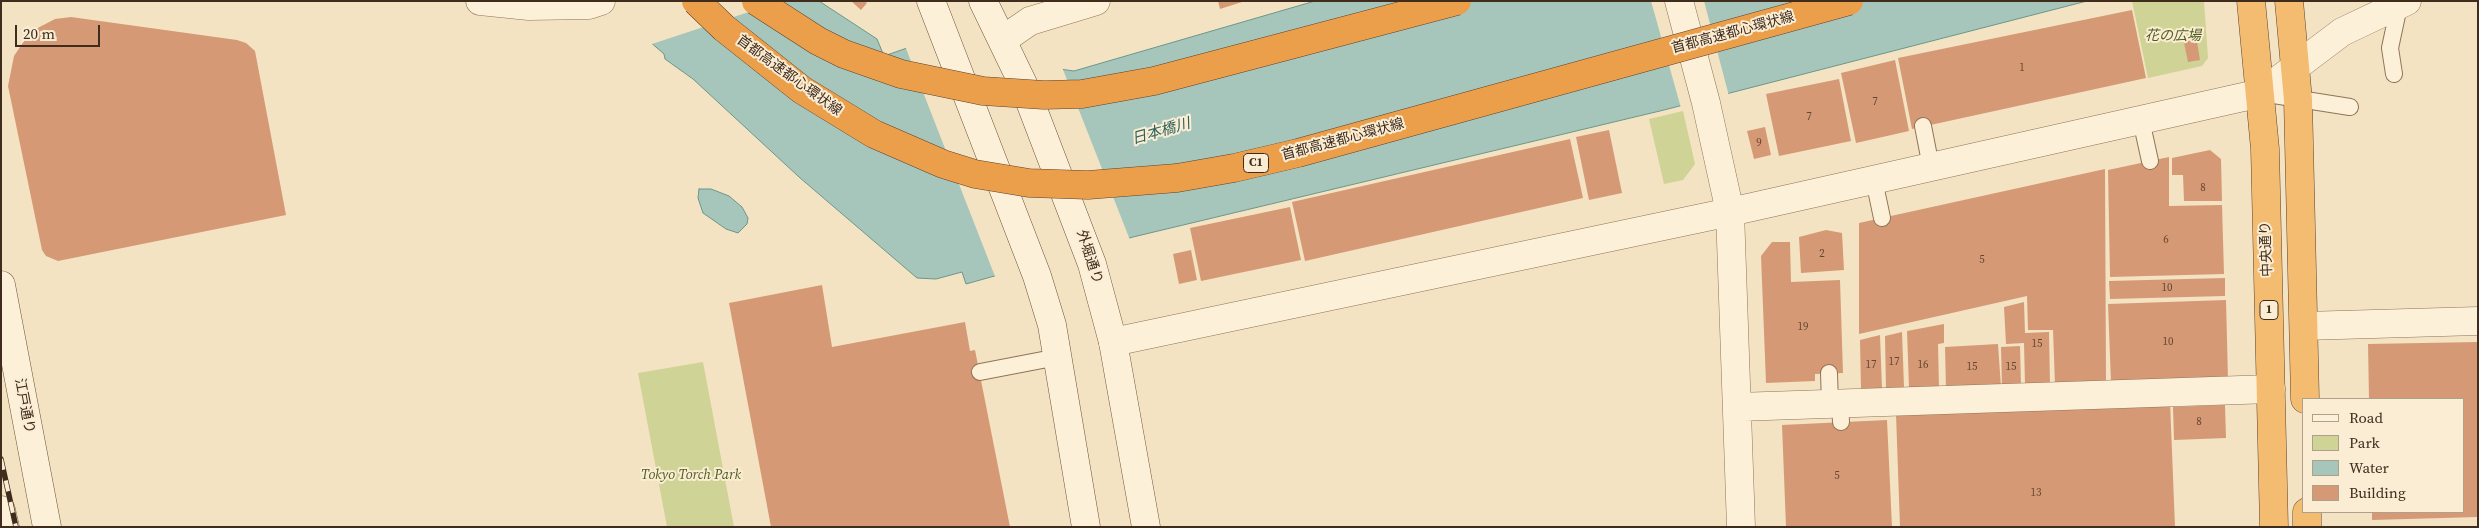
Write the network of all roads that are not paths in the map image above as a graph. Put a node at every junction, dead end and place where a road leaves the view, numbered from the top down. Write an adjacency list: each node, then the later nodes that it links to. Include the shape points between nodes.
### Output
1 (480, 1): 12 (street, via 529,6)
2 (696, 1): 8 (highway, 首都高速都心環状線 / C1, bridge, via 731,34 802,90 874,134 943,164 976,174 1029,183 1088,185 1177,178 1298,153)
3 (756, 1): 6 (highway, bridge, via 818,42 886,69 983,92 1044,95 1082,94 1154,81)
4 (983, 1): 14 (street, 外堀通り)
5 (1096, 1): 14 (street, via 1030,21)
6 (1457, 1)
7 (1679, 1): 25 (street)
8 (1849, 1)
9 (2250, 1): 17 (highway, 中央通り / 1)
10 (2289, 1): 15 (highway)
11 (932, 2): 31 (street, bridge, via 1037,276)
12 (595, 3)
13 (2403, 4): 15 (street, via 2342,32); 16 (lane, via 2390,48)
14 (1004, 39): 30 (street, 外堀通り, bridge, via 1092,264)
15 (2295, 68): 17 (street); 18 (highway)
16 (2394, 74)
17 (2261, 93): 18 (lane); 20 (street); 34 (highway, 中央通り / 1)
18 (2298, 100): 19 (lane); 29 (highway)
19 (2350, 107)
20 (2141, 120): 22 (lane); 23 (street)
21 (1922, 126): 23 (lane)
22 (2150, 161)
23 (1931, 167): 24 (street)
24 (1874, 180): 25 (street); 26 (lane)
25 (1730, 212): 30 (street); 36 (street)
26 (1882, 218)
27 (1, 285): 41 (street, 江戸通り)
28 (2478, 321): 29 (street)
29 (2304, 326): 35 (highway)
30 (1113, 342): 43 (street, 外堀通り)
31 (1058, 357): 32 (lane); 42 (street)
32 (980, 372)
33 (1829, 373): 37 (lane)
34 (2271, 389): 37 (street, via 2092,389 1946,406); 45 (highway, 中央通り / 1)
35 (2305, 398)
36 (1737, 407): 37 (street); 44 (street)
37 (1837, 410)
38 (1, 510): 40 (street)
39 (2307, 513): 46 (highway)
40 (5, 527)
41 (47, 527)
42 (1086, 527)
43 (1146, 527)
44 (1741, 527)
45 (2274, 527)
46 (2307, 527)

